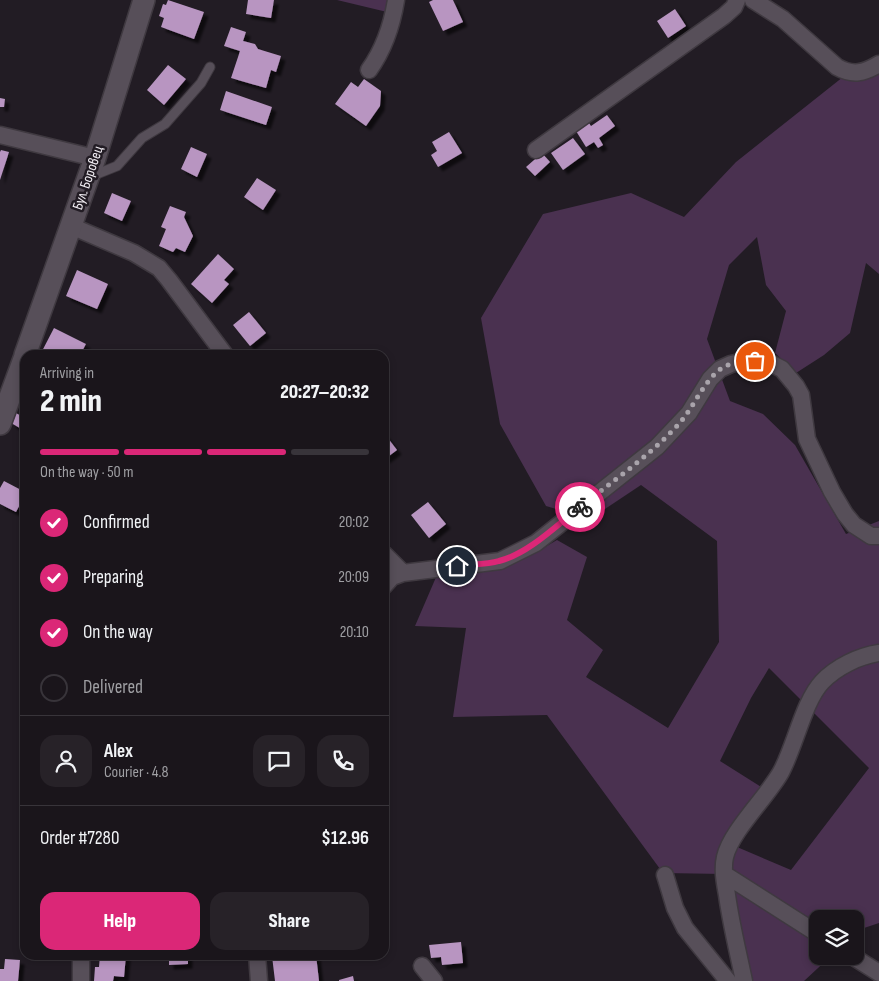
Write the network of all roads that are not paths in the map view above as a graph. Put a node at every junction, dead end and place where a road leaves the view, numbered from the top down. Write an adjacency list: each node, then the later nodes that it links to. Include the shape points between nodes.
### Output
1 (144, 0): 10 (street, Бул. Боровец)
2 (396, 0): 7 (street, via 386,40)
3 (737, 0): 9 (street, via 724,16)
4 (753, 0): 5 (street, via 783,19 848,73 858,73)
5 (879, 64)
6 (210, 67): 10 (lane, via 165,124 142,138 117,166)
7 (369, 70)
8 (0, 136): 10 (street)
9 (536, 150)
10 (91, 168): 11 (street, Бул. Боровец)
11 (71, 226): 12 (street, Бул. Боровец); 13 (street, via 134,253 159,268)
12 (27, 350)
13 (221, 350)
14 (20, 369): 15 (street, Бул. Боровец)
15 (0, 424)
16 (879, 536): 18 (street, via 872,536 854,524 832,492 807,440 801,395 796,386 782,369 766,361 740,362 720,369 710,379 688,413 657,447 536,543 500,561)
17 (389, 559): 18 (street)
18 (403, 573): 19 (street)
19 (389, 580)
20 (879, 652): 21 (street, via 851,662 822,682 782,770 730,844)
21 (724, 874): 23 (street); 33 (street)
22 (665, 875): 32 (street, via 685,928)
23 (809, 928)
24 (81, 960): 29 (street)
25 (257, 960): 30 (street)
26 (864, 964): 28 (street)
27 (422, 966): 31 (street)
28 (879, 973)
29 (81, 981)
30 (259, 981)
31 (434, 981)
32 (728, 981)
33 (744, 981)

